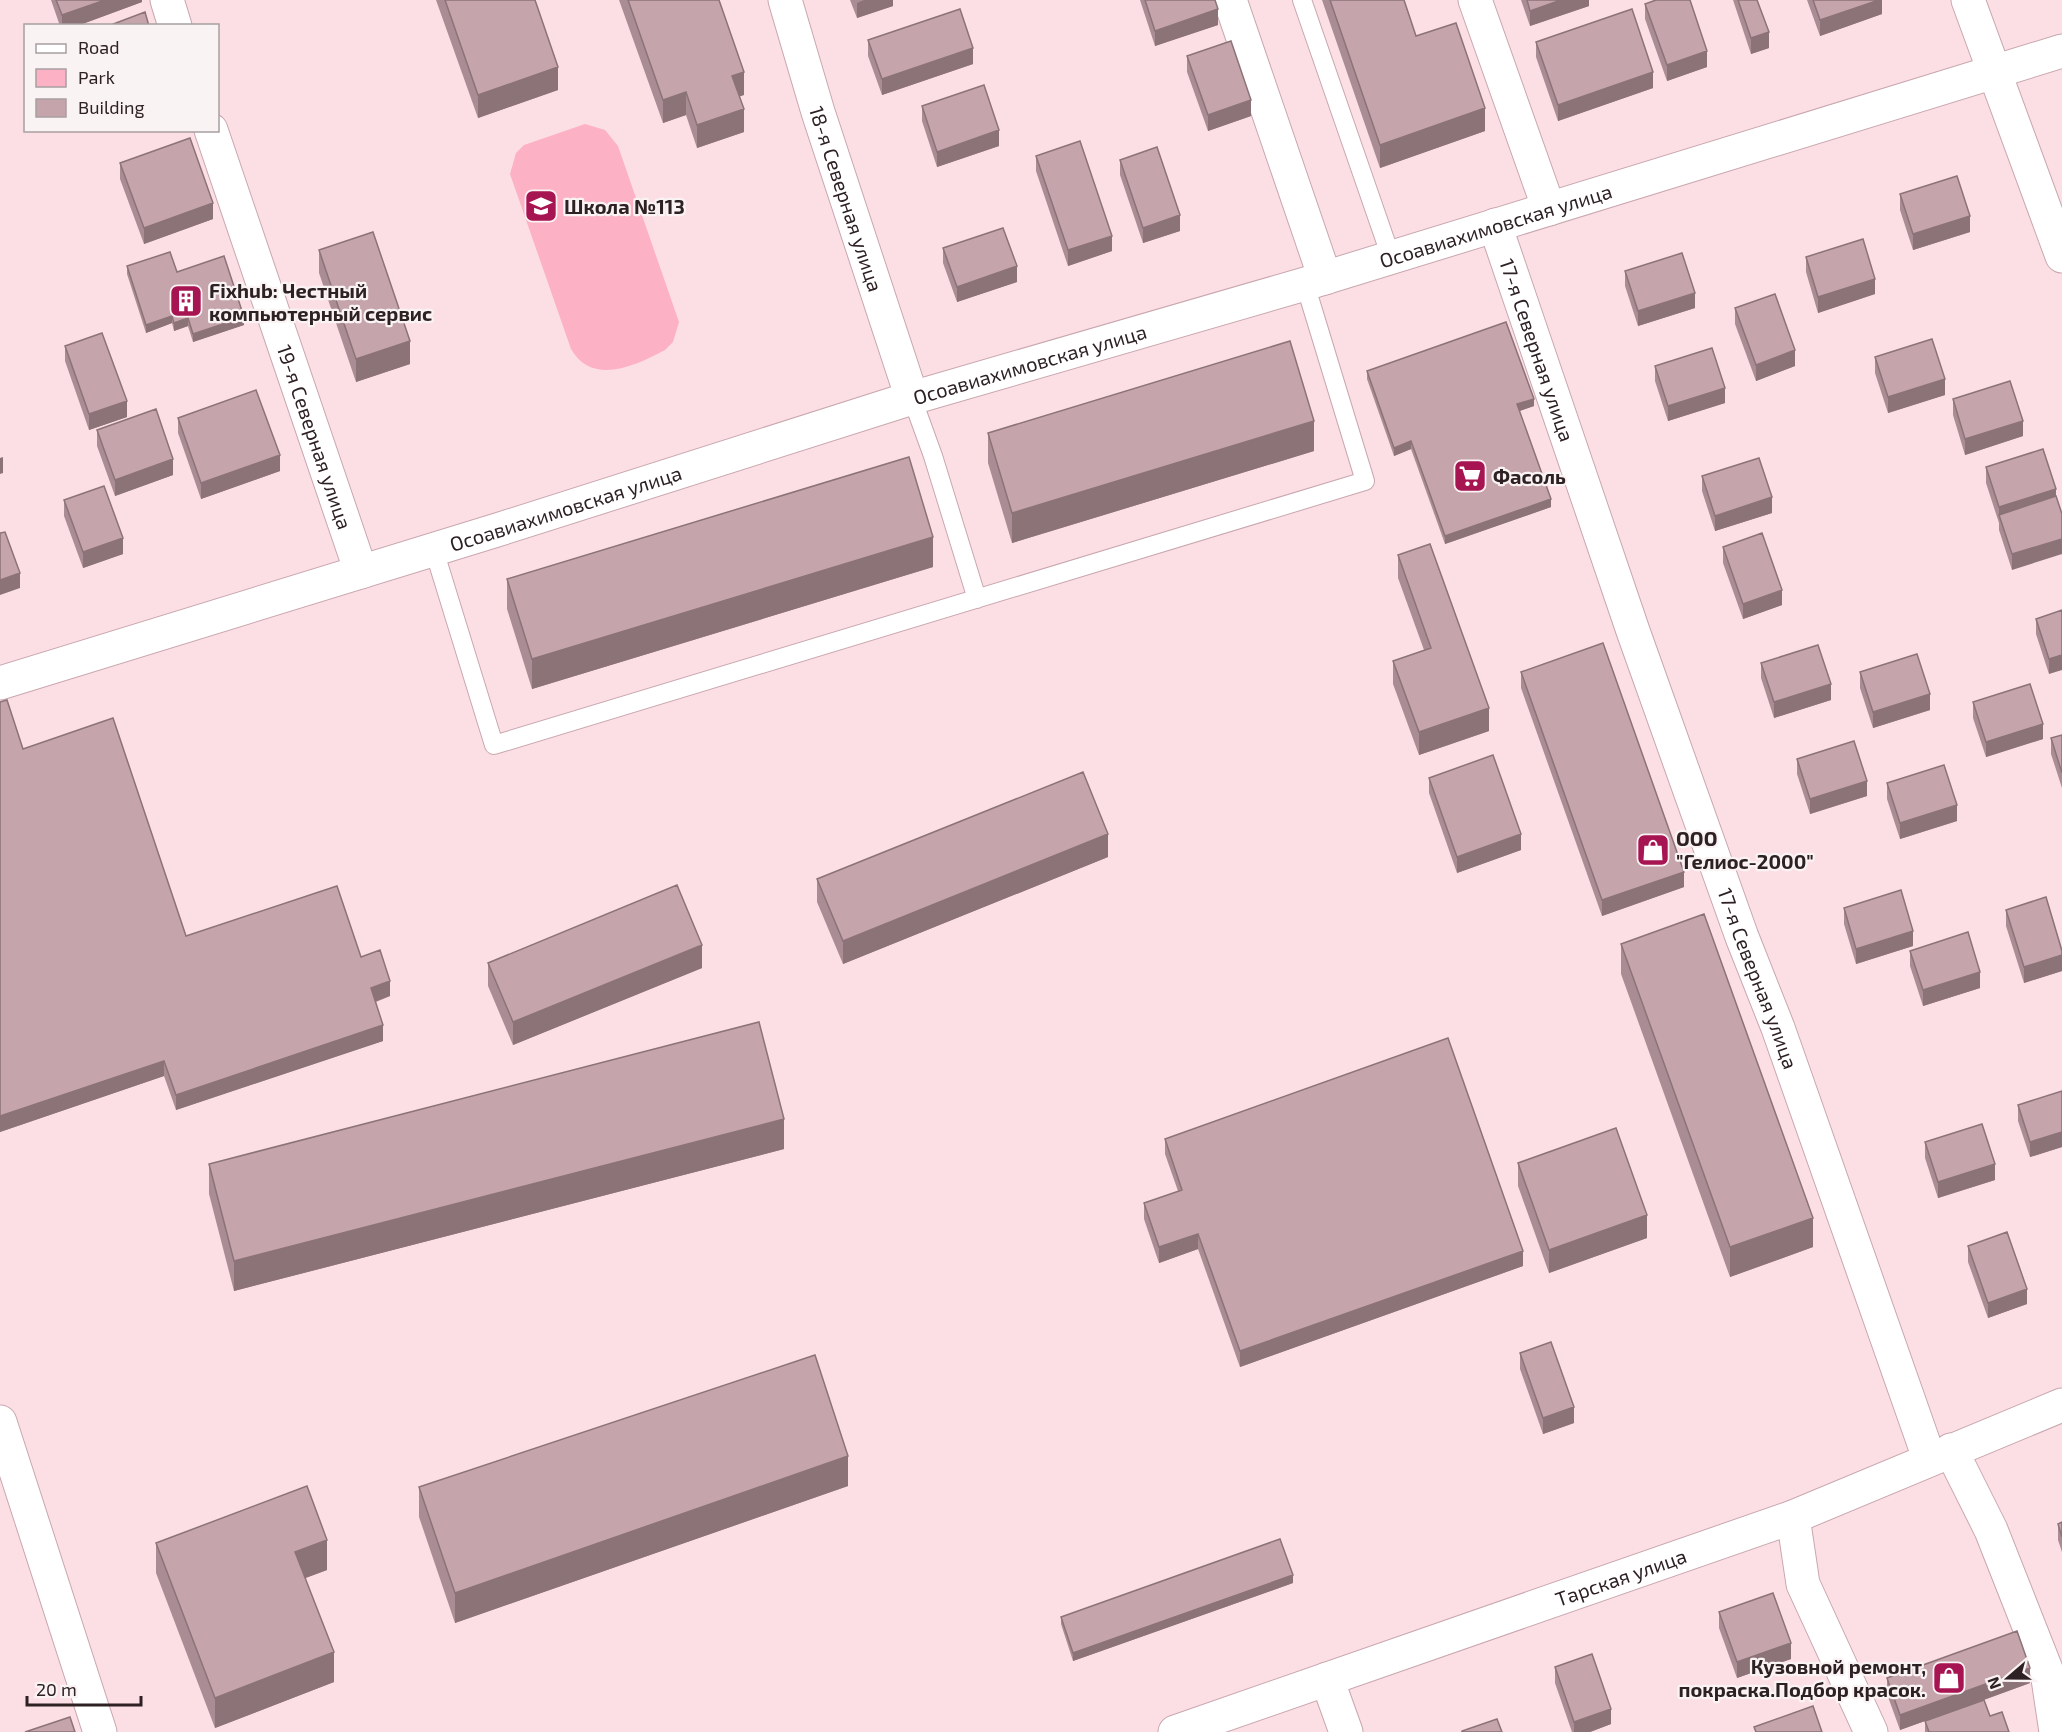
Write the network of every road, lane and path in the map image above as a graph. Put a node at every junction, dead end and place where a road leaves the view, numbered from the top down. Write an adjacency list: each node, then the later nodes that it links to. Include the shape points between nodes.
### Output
1 (166, 0): 7 (street)
2 (784, 0): 16 (street, 18-я Северная улица)
3 (1230, 0): 15 (street)
4 (1302, 0): 14 (lane)
5 (1475, 0): 11 (street)
6 (1968, 0): 9 (street)
7 (174, 24)
8 (2062, 51): 9 (street, Осоавиахимовская улица)
9 (1996, 71): 11 (street, Осоавиахимовская улица); 13 (street)
10 (212, 132): 18 (street, 19-я Северная улица)
11 (1549, 209): 12 (street, Осоавиахимовская улица)
12 (1495, 225): 14 (street, Осоавиахимовская улица); 23 (street, 17-я Северная улица, via 1742,938)
13 (2062, 256)
14 (1391, 257): 15 (street, Осоавиахимовская улица)
15 (1315, 281): 16 (street, Осоавиахимовская улица); 19 (lane, via 1365,481)
16 (912, 398): 17 (street, Осоавиахимовская улица); 19 (lane)
17 (434, 549): 18 (street, Осоавиахимовская улица); 19 (lane, via 494,745)
18 (361, 572): 20 (street, Осоавиахимовская улица)
19 (977, 599)
20 (0, 683)
21 (2062, 1405): 23 (street, Тарская улица)
22 (0, 1422): 26 (street)
23 (1940, 1454): 24 (street, Тарская улица, via 1873,1486); 30 (street, 17-я Северная улица, via 1991,1530 2047,1672)
24 (1793, 1517): 25 (street, Тарская улица); 29 (street, via 1803,1584)
25 (1327, 1679): 27 (street, Тарская улица); 28 (street)
26 (100, 1732)
27 (1175, 1732)
28 (1346, 1732)
29 (1871, 1732)
30 (2056, 1732)

